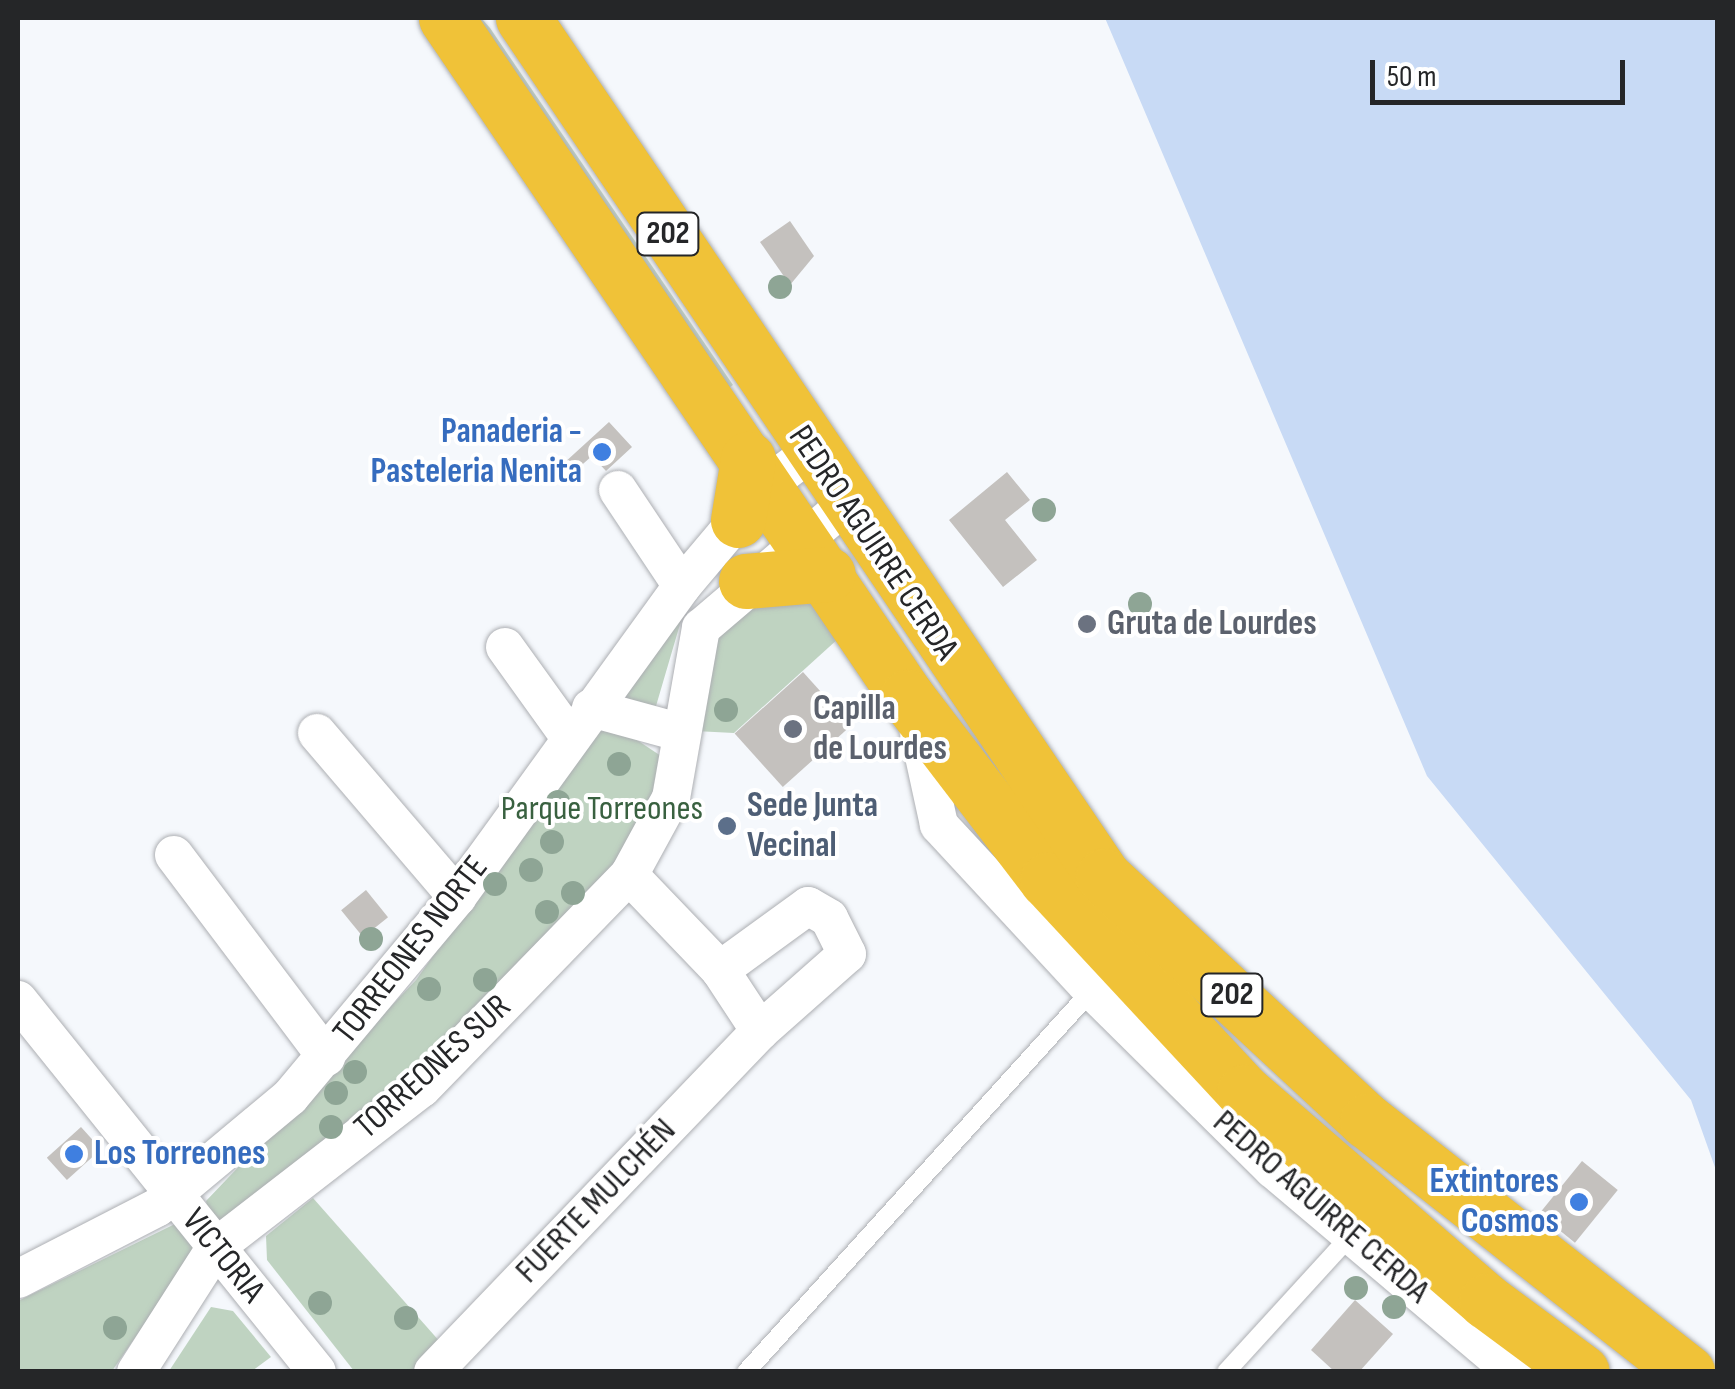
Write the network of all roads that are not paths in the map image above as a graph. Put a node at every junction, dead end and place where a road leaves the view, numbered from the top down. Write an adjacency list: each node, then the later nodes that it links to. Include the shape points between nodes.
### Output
1 (446, 18): 4 (highway, PEDRO AGUIRRE CERDA / 202)
2 (523, 18): 3 (highway, PEDRO AGUIRRE CERDA / 202)
3 (811, 452): 4 (street, TORREONES NORTE); 6 (highway, PEDRO AGUIRRE CERDA / 202)
4 (751, 488): 7 (highway, PEDRO AGUIRRE CERDA / 202); 9 (street, TORREONES NORTE)
5 (618, 490): 9 (street)
6 (846, 504): 7 (street); 34 (highway, PEDRO AGUIRRE CERDA / 202, via 1103,876 1367,1121)
7 (816, 555): 8 (highway); 11 (highway, PEDRO AGUIRRE CERDA / 202)
8 (746, 580): 13 (street, TORREONES SUR, via 701,628)
9 (682, 586): 12 (street, TORREONES NORTE)
10 (505, 647): 12 (street)
11 (907, 697): 19 (street, PEDRO AGUIRRE CERDA, via 938,786 940,825); 33 (highway, PEDRO AGUIRRE CERDA / 202, via 1047,880 1244,1092 1459,1279)
12 (580, 722): 13 (street); 17 (street, TORREONES NORTE)
13 (679, 732): 16 (street, TORREONES SUR, via 670,798)
14 (317, 733): 17 (street)
15 (174, 855): 22 (street)
16 (629, 876): 18 (street); 25 (street, TORREONES SUR, via 422,1088)
17 (456, 898): 22 (street, TORREONES NORTE)
18 (720, 970): 21 (street); 21 (street, FUERTE MULCHÉN, via 808,906 828,918 847,954)
19 (1092, 990): 24 (street, PEDRO AGUIRRE CERDA); 30 (lane)
20 (18, 1000): 23 (street, VICTORIA)
21 (760, 1032): 29 (street, FUERTE MULCHÉN)
22 (326, 1057): 23 (street, TORREONES NORTE, via 252,1134)
23 (174, 1196): 25 (street, VICTORIA); 26 (street, TORREONES NORTE)
24 (1351, 1235): 31 (lane); 32 (street, PEDRO AGUIRRE CERDA)
25 (216, 1247): 27 (street, TORREONES SUR); 28 (street, VICTORIA)
26 (18, 1279)
27 (136, 1372)
28 (316, 1372)
29 (432, 1372)
30 (746, 1372)
31 (1226, 1372)
32 (1513, 1372)
33 (1582, 1372)
34 (1687, 1372)

